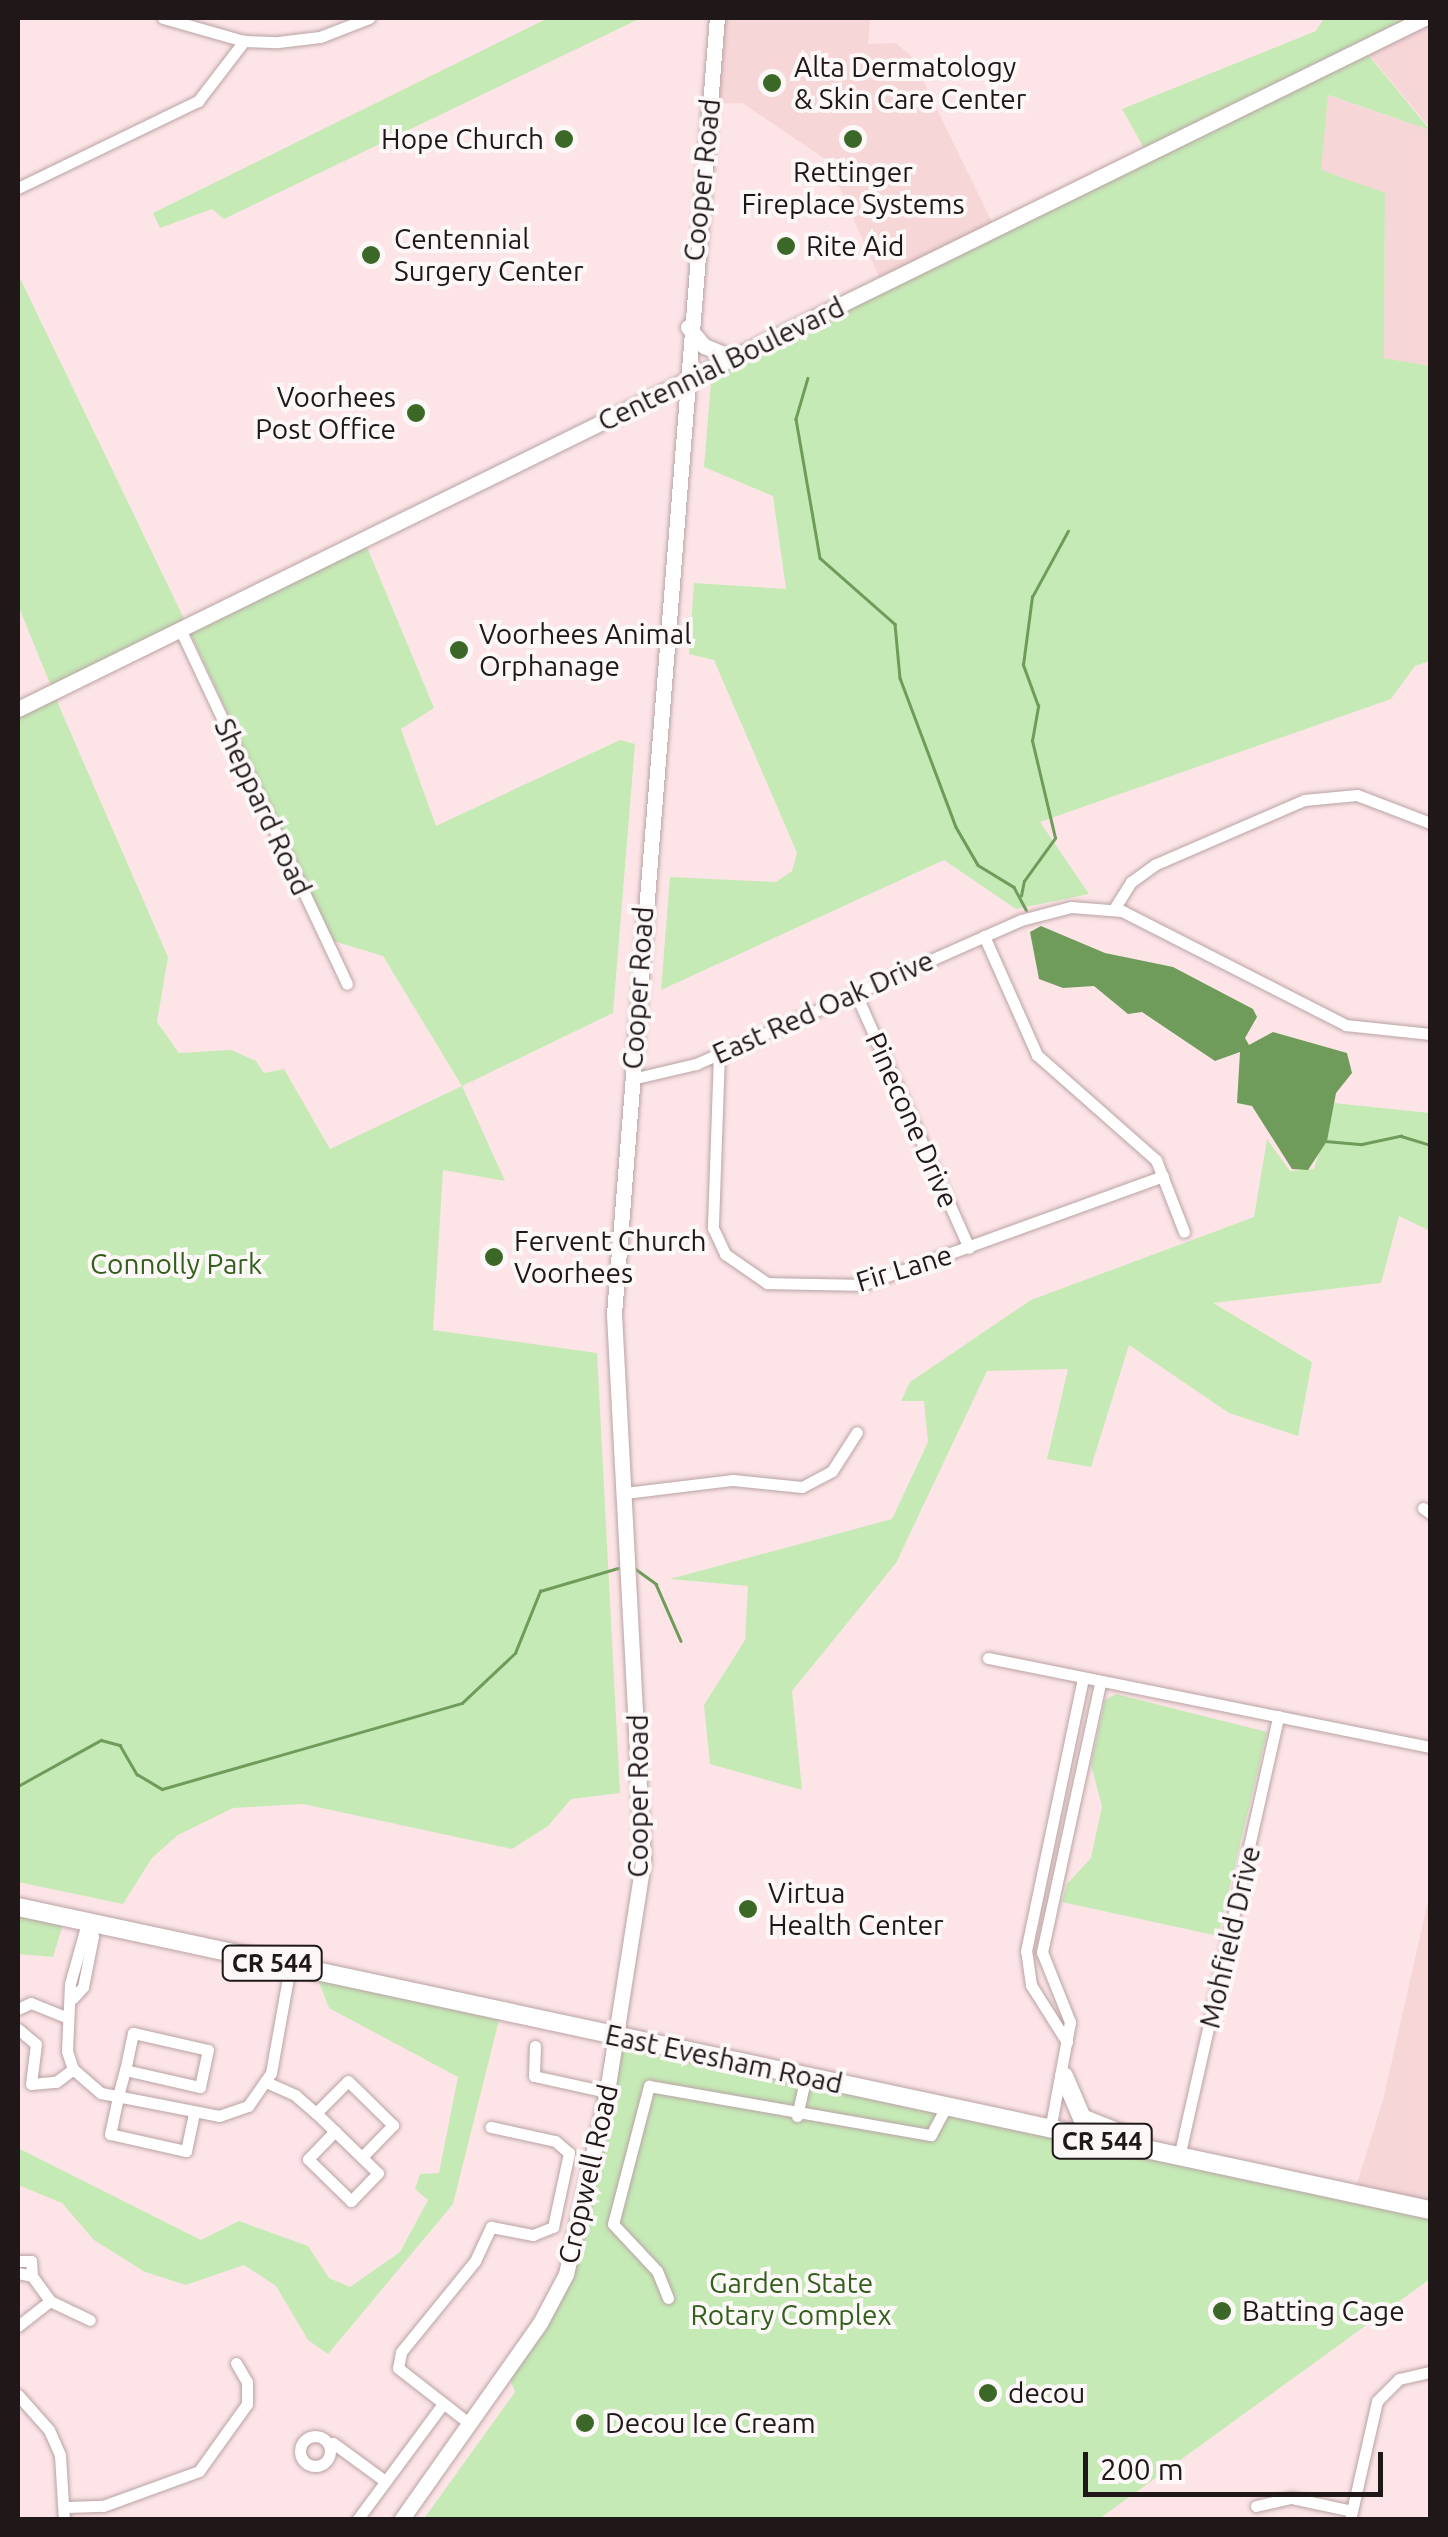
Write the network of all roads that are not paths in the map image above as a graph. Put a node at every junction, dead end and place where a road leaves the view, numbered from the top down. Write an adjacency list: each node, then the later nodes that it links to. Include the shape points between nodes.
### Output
1 (163, 18): 5 (street)
2 (368, 18): 5 (street, via 320,37)
3 (717, 18): 7 (street, Cooper Road)
4 (1424, 18): 8 (street, Centennial Boulevard)
5 (244, 42): 6 (street, via 198,101)
6 (18, 188)
7 (688, 327): 8 (street, via 704,346); 9 (street, Cooper Road)
8 (734, 358): 9 (street, Centennial Boulevard)
9 (688, 381): 10 (street, Centennial Boulevard); 19 (street, Cooper Road)
10 (180, 629): 11 (street, Centennial Boulevard); 15 (street, Sheppard Road)
11 (18, 709)
12 (1430, 823): 13 (street, via 1358,796 1304,800 1154,865 1131,882)
13 (1114, 909): 14 (street, East Red Oak Drive, via 1071,906); 17 (street, via 1346,1025)
14 (984, 936): 16 (street, East Red Oak Drive); 20 (street, via 1036,1055 1147,1149)
15 (347, 984)
16 (855, 992): 18 (street, East Red Oak Drive); 22 (street, Pinecone Drive)
17 (1430, 1034)
18 (720, 1053): 19 (street, East Red Oak Drive); 22 (street, Fir Lane, via 713,1228 736,1264 783,1286 862,1285)
19 (632, 1079): 24 (street, Cooper Road, via 614,1314)
20 (1163, 1176): 21 (street); 22 (street, Fir Lane)
21 (1184, 1232)
22 (969, 1248)
23 (857, 1432): 24 (street, via 832,1471 802,1487 732,1480)
24 (625, 1493): 36 (street, Cooper Road, via 643,1862)
25 (988, 1658): 26 (street)
26 (1084, 1680): 27 (street); 30 (street)
27 (1100, 1683): 28 (street); 31 (street)
28 (1278, 1716): 29 (street); 60 (street, Mohfield Drive)
29 (1430, 1747)
30 (1064, 1764): 31 (street); 32 (street)
31 (1080, 1768): 33 (street)
32 (1044, 1858): 33 (street); 42 (street, via 1028,1968 1037,2000)
33 (1061, 1862): 42 (street, via 1042,1952 1070,2022)
34 (18, 1908): 35 (main road, East Evesham Road / CR 544)
35 (87, 1923): 37 (main road, East Evesham Road / CR 544); 39 (street, via 79,1933)
36 (628, 1958): 41 (street, Cropwell Road)
37 (290, 1966): 41 (main road, East Evesham Road / CR 544); 48 (street)
38 (18, 2009): 39 (street, via 31,2003)
39 (68, 2018): 44 (street)
40 (18, 2029): 44 (street, via 36,2044 32,2084 56,2082)
41 (617, 2036): 46 (main road, East Evesham Road / CR 544); 49 (street, Cropwell Road)
42 (1066, 2042): 47 (street)
43 (535, 2046): 49 (street, via 534,2076)
44 (73, 2070): 50 (street, via 91,2088)
45 (125, 2070): 45 (street, via 133,2033 208,2050 200,2087); 50 (street)
46 (806, 2076): 51 (main road, East Evesham Road / CR 544); 54 (street)
47 (1064, 2076): 56 (street); 58 (main road, via 1082,2118)
48 (266, 2082): 52 (street); 53 (street, via 235,2113)
49 (608, 2092): 73 (street, Cropwell Road, via 564,2278)
50 (118, 2097): 53 (street); 53 (street, via 110,2134 186,2152)
51 (946, 2107): 54 (street, via 931,2135 827,2114); 56 (main road, East Evesham Road / CR 544)
52 (316, 2113): 57 (street); 59 (street, via 348,2081 393,2125)
53 (194, 2114)
54 (797, 2116): 65 (street, via 649,2086 613,2224 657,2270)
55 (491, 2128): 72 (street, via 555,2141 570,2153 553,2227 533,2235 491,2227 475,2262 401,2352 398,2368)
56 (1050, 2130): 58 (main road, East Evesham Road / CR 544)
57 (335, 2131): 59 (street); 59 (street, via 308,2159 351,2201 378,2172)
58 (1159, 2153): 60 (main road, East Evesham Road / CR 544)
59 (362, 2157)
60 (1179, 2157): 61 (main road, East Evesham Road / CR 544)
61 (1430, 2210)
62 (18, 2261): 64 (street, via 31,2260)
63 (18, 2273): 64 (street)
64 (32, 2276): 66 (street)
65 (668, 2298)
66 (50, 2301): 67 (street); 68 (street)
67 (90, 2320)
68 (18, 2326)
69 (236, 2363): 77 (street, via 247,2382 247,2404 199,2471)
70 (1430, 2372): 78 (street, via 1400,2378 1377,2401)
71 (18, 2395): 77 (street, via 49,2430 60,2455)
72 (442, 2405): 73 (street); 75 (street)
73 (470, 2424): 80 (street, Cropwell Road)
74 (333, 2443): 75 (street)
75 (386, 2481): 79 (street)
76 (1256, 2506): 78 (street, via 1292,2498)
77 (66, 2513)
78 (1351, 2515)
79 (357, 2520)
80 (401, 2520)

